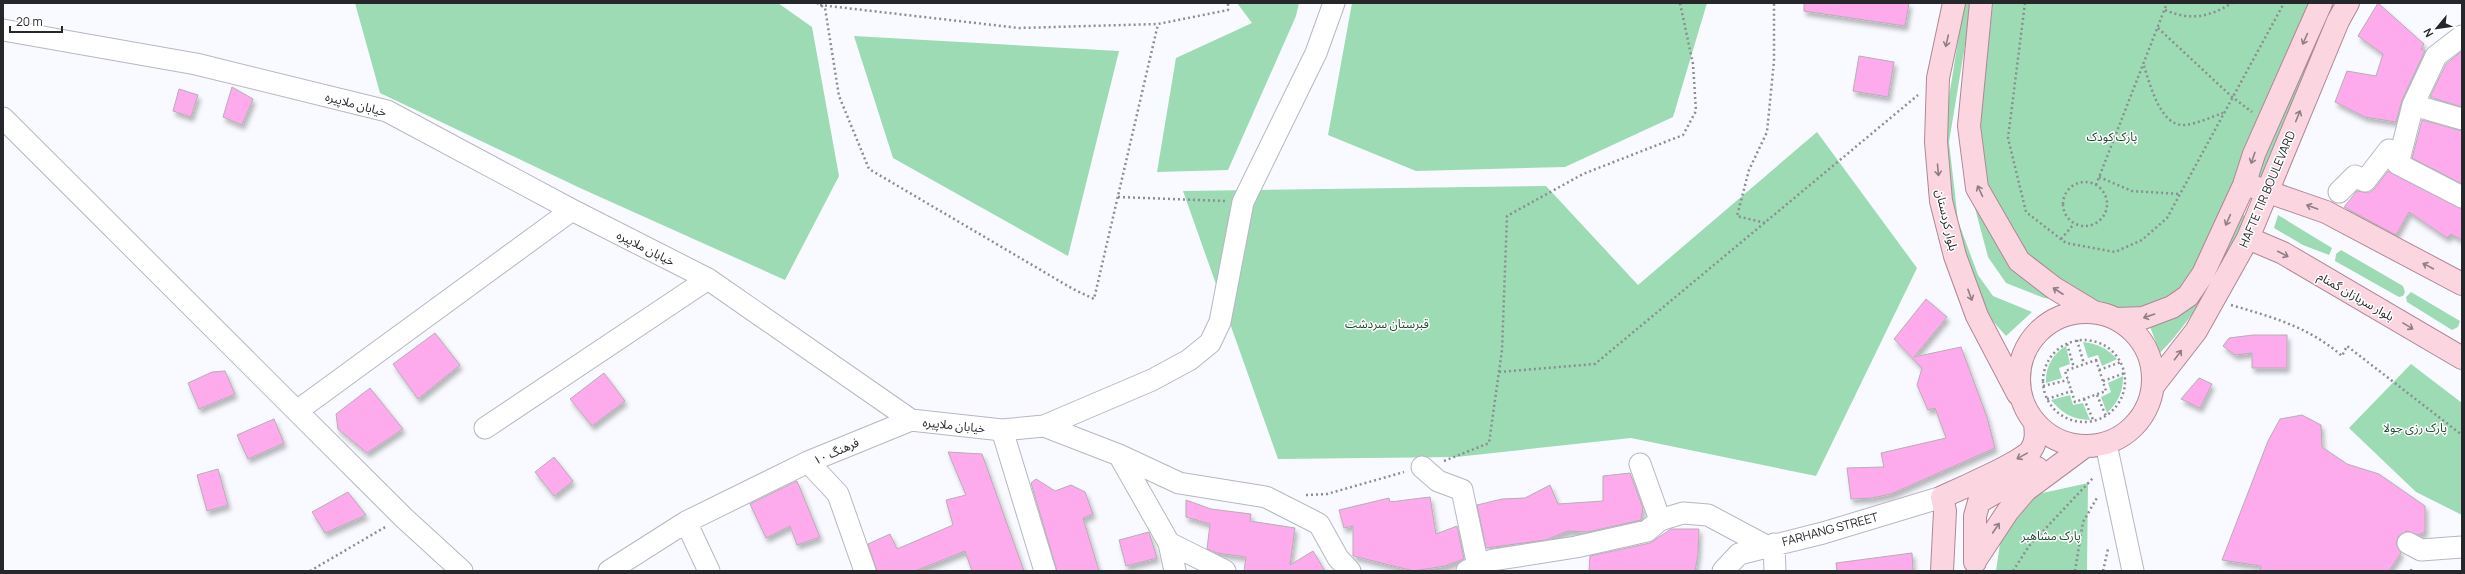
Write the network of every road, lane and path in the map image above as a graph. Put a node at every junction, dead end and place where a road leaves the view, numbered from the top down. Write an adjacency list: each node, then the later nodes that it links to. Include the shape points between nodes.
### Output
1 (1228, 3): 15 (path, via 1228,10)
2 (1334, 3): 36 (street, via 1316,53)
3 (1680, 3): 55 (path, via 1693,64 1696,111 1683,135 1583,174 1507,216)
4 (1774, 3): 39 (path, via 1774,61 1767,132 1749,170 1737,216)
5 (1954, 3): 20 (main road, بلوار کردستان, one-way to 20)
6 (1982, 3): 46 (main road, one-way to 6, via 2054,288 2019,261 1977,188 1969,126)
7 (2025, 3): 42 (path, via 2008,138 2026,212)
8 (2167, 3): 14 (path)
9 (2232, 3): 14 (path, via 2217,12 2198,18 2177,15)
10 (2284, 3): 21 (path)
11 (2320, 3): 26 (main road, HAFTE TIR BOULEVARD, one-way to 26)
12 (2348, 3): 30 (main road, HAFTE TIR BOULEVARD, one-way to 12, via 2338,20)
13 (818, 4): 15 (path, via 1019,28); 34 (path, via 825,8 839,96 869,169 1072,289 1094,299)
14 (2165, 10): 16 (path)
15 (1158, 24): 34 (path)
16 (2158, 28): 19 (path); 21 (path)
17 (3, 30): 37 (street, خیابان ملاپیره, via 196,64 387,111)
18 (2462, 36): 22 (street, via 2436,56)
19 (2144, 66): 23 (path, via 2160,110 2172,121 2183,125); 28 (path)
20 (1938, 78): 39 (path); 64 (main road, بلوار کردستان, one-way to 64, via 1936,142 1941,201 1956,256 1977,316)
21 (2232, 96): 23 (path); 26 (path)
22 (2413, 105): 25 (street); 27 (street)
23 (2223, 113): 33 (path)
24 (3, 118): 66 (street)
25 (2462, 119)
26 (2268, 123): 32 (main road, HAFTE TIR BOULEVARD, one-way to 32)
27 (2398, 164): 31 (street, via 2389,150 2365,181 2355,176); 35 (street)
28 (2099, 177): 29 (path); 33 (path, via 2132,191)
29 (2096, 185): 40 (path, via 2082,182 2075,184 2066,194 2063,207 2069,220); 40 (path, via 2102,189 2107,201 2105,215 2095,224)
30 (2267, 190): 32 (main road); 38 (main road, HAFTE TIR BOULEVARD); 44 (main road, one-way to 30, via 2326,212)
31 (2339, 192)
32 (2241, 193): 38 (main road, via 2252,196); 47 (main road, HAFTE TIR BOULEVARD, one-way to 47, via 2204,274 2188,296 2172,308 2143,318)
33 (2180, 194): 42 (path, via 2166,218 2142,240 2115,252 2066,243)
34 (1118, 197): 36 (path)
35 (2462, 197)
36 (1243, 202): 71 (street, via 1220,322 1210,343 1189,360 1152,380)
37 (572, 210): 43 (street, خیابان ملاپیره); 66 (street)
38 (2259, 211): 41 (main road, HAFTE TIR BOULEVARD)
39 (1765, 223): 55 (path, via 1595,364)
40 (2074, 224): 42 (path)
41 (2248, 238): 45 (main road, HAFTE TIR BOULEVARD); 50 (main road, بلوار سربازان گمنام, one-way to 50, via 2283,254)
42 (2061, 239)
43 (708, 279): 68 (street, خیابان ملاپیره); 72 (street)
44 (2462, 284)
45 (2214, 300): 59 (main road, HAFTE TIR BOULEVARD, one-way to 45, via 2196,331); 74 (path, via 2290,322 2331,346 2342,356 2347,346)
46 (2092, 311): 47 (main road); 64 (main road, via 2070,313 2049,322 2033,336 2022,356 2018,378)
47 (2117, 319): 59 (main road, via 2133,330 2145,346 2152,365)
48 (2077, 340): 49 (path); 51 (path, via 2107,346); 52 (path)
49 (2067, 344): 53 (path); 60 (path, via 2051,356 2046,365)
50 (2462, 358)
51 (2121, 362): 54 (path); 56 (path)
52 (2084, 364): 53 (path); 54 (path, via 2096,360)
53 (2074, 368): 57 (path, via 2065,371)
54 (2099, 370): 58 (path)
55 (1499, 372): 80 (path, via 1489,443 1456,457)
56 (2125, 373): 58 (path); 67 (path, via 2124,393 2114,410)
57 (2068, 380): 60 (path); 61 (path)
58 (2103, 381): 62 (path, via 2106,391)
59 (2154, 385): 76 (main road, via 2149,404 2139,422)
60 (2043, 386): 63 (path)
61 (2072, 391): 63 (path); 65 (path, via 2075,402)
62 (2096, 395): 65 (path); 67 (path)
63 (2047, 398): 69 (path, via 2053,408 2072,421)
64 (2022, 399): 70 (main road, بلوار کردستان)
65 (2084, 399): 69 (path)
66 (297, 411): 85 (street)
67 (2106, 416): 69 (path)
68 (911, 420): 73 (street, خیابان ملاپیره); 78 (street, فرهنگ ۱۰)
69 (2094, 422)
70 (2035, 423): 75 (main road, via 2049,436 2066,444); 83 (main road, one-way to 83, via 2036,439 2031,452)
71 (1044, 426): 73 (street, خیابان ملاپیره); 77 (street, خیابان ملاپیره)
72 (485, 428)
73 (1002, 430): 100 (street)
74 (2462, 435)
75 (2084, 447): 76 (main road); 83 (main road, via 2035,469); 92 (main road, one-way to 75, via 2008,511 2026,490)
76 (2108, 452): 106 (path, via 2029,546); 108 (street)
77 (1118, 456): 88 (street); 102 (street, خیابان ملاپیره, via 1179,483 1266,497 1319,524 1338,558)
78 (808, 462): 87 (street); 99 (street, فرهنگ ۱۰, via 838,494)
79 (1640, 464): 86 (street)
80 (1422, 467): 82 (path, via 1327,494); 93 (street, via 1438,481 1462,490)
81 (2100, 493): 107 (path, via 2083,522)
82 (1304, 495)
83 (1975, 501): 84 (main road); 84 (main road); 92 (main road)
84 (1943, 504): 90 (street, FARHANG STREET); 105 (main road)
85 (403, 517): 95 (path); 96 (street)
86 (1660, 520): 90 (street, via 1683,513 1708,515); 93 (street, via 1647,531 1576,547 1493,560)
87 (686, 522): 97 (street); 98 (street)
88 (1169, 543): 94 (street); 101 (street)
89 (2408, 543): 91 (street, via 2420,550)
90 (1771, 545): 103 (street, FARHANG STREET, via 1739,554); 104 (street)
91 (2462, 547)
92 (1975, 566)
93 (1473, 569)
94 (1171, 570)
95 (310, 571)
96 (462, 571)
97 (609, 571)
98 (709, 571)
99 (865, 571)
100 (1045, 571)
101 (1225, 571)
102 (1350, 571)
103 (1723, 571)
104 (1775, 571)
105 (1942, 571)
106 (2012, 571)
107 (2075, 571)
108 (2134, 571)

